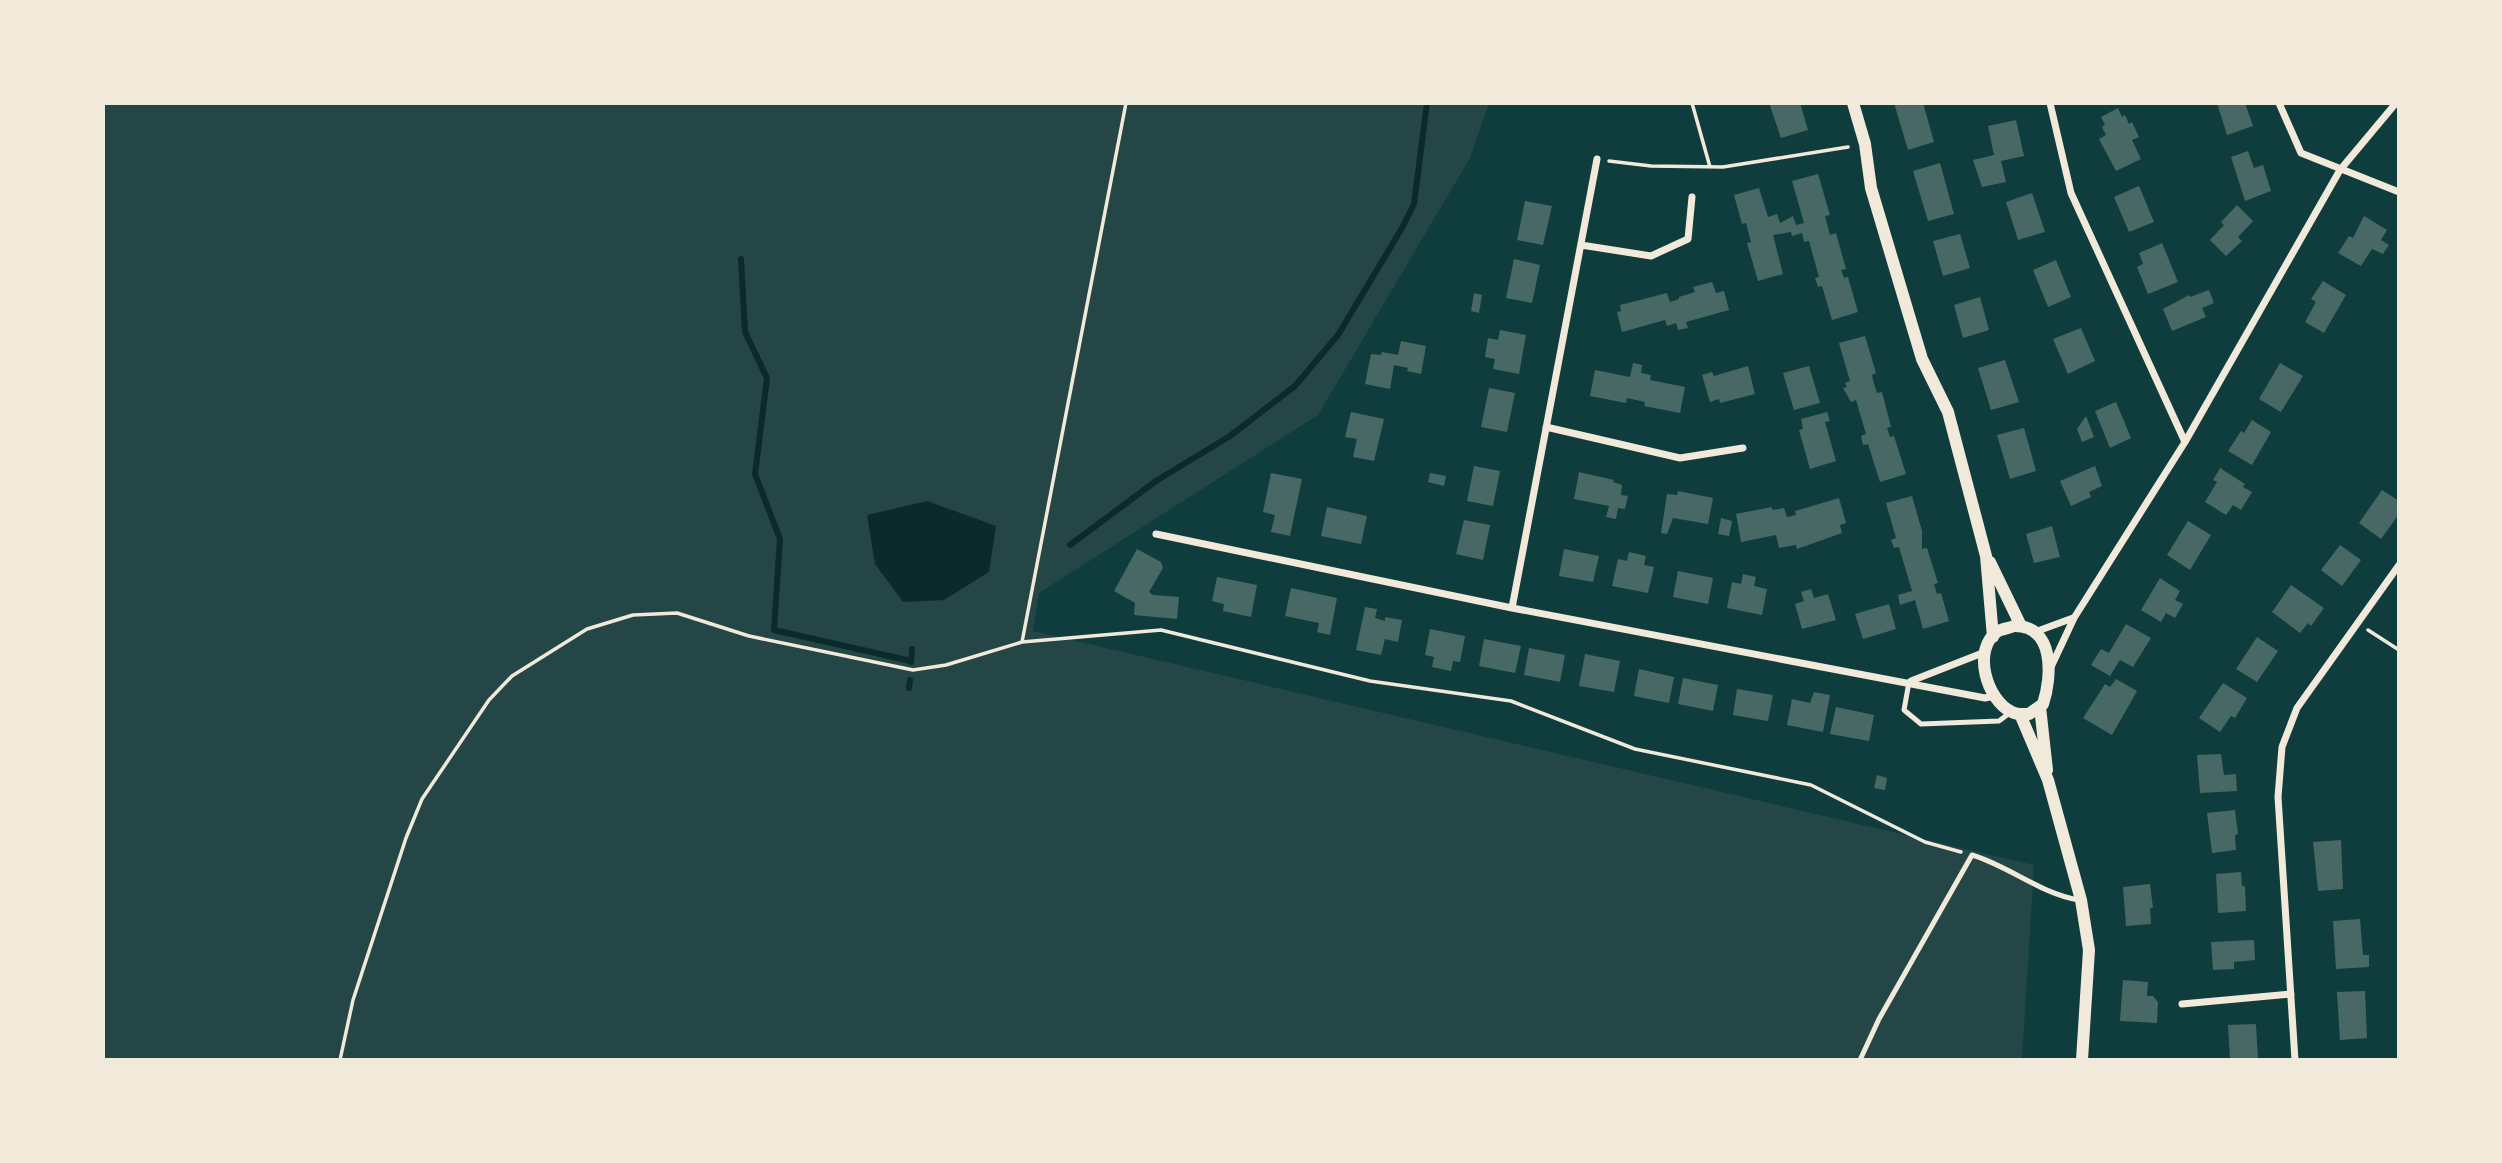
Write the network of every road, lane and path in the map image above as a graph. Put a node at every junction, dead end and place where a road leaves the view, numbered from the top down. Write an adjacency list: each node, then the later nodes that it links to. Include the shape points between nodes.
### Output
1 (1126, 103): 26 (path)
2 (1692, 103): 9 (path)
3 (1853, 103): 7 (street)
4 (2050, 103): 15 (street, via 2071,193)
5 (2279, 103): 10 (street, via 2301,153)
6 (2396, 103): 10 (street)
7 (1865, 144): 9 (path); 18 (street, via 1871,188 1922,359 1948,412)
8 (1597, 159): 9 (path); 13 (street)
9 (1710, 167)
10 (2340, 170): 11 (street); 15 (street)
11 (2399, 192)
12 (1692, 197): 13 (street, via 1688,239 1651,256)
13 (1581, 245): 14 (street)
14 (1546, 427): 16 (street, via 1680,458); 20 (street)
15 (2185, 442): 21 (street)
16 (1743, 448)
17 (1156, 534): 20 (street)
18 (1986, 556): 23 (street); 25 (street)
19 (2399, 565): 22 (street)
20 (1513, 608): 30 (street)
21 (2074, 618): 24 (street); 29 (street)
22 (2357, 623): 27 (path); 37 (street, via 2297,708 2282,747 2278,797)
23 (2021, 626): 24 (street); 25 (street, via 1998,631)
24 (2035, 632): 29 (street)
25 (1993, 637): 28 (street)
26 (1022, 642): 35 (path, via 1161,630 1370,681 1511,701 1635,749 1811,785 1925,842); 39 (path, via 913,670 749,636 677,613 633,615 587,629 512,676 489,700 422,799 353,1000)
27 (2399, 650)
28 (1985, 652): 30 (street); 31 (street, via 1984,667)
29 (2051, 668): 32 (street)
30 (1909, 682): 31 (street, via 1985,698); 33 (lane, via 1904,710 1921,724 2000,722)
31 (1995, 696): 33 (street)
32 (2040, 707): 33 (street, via 2029,714); 34 (street)
33 (2016, 713): 34 (street)
34 (2048, 780): 36 (street)
35 (1972, 855): 36 (lane, via 1991,860 2062,897); 40 (lane)
36 (2081, 900): 41 (street, via 2089,950)
37 (2291, 994): 38 (street); 42 (street)
38 (2182, 1003)
39 (340, 1060)
40 (1860, 1060)
41 (2082, 1060)
42 (2295, 1060)

